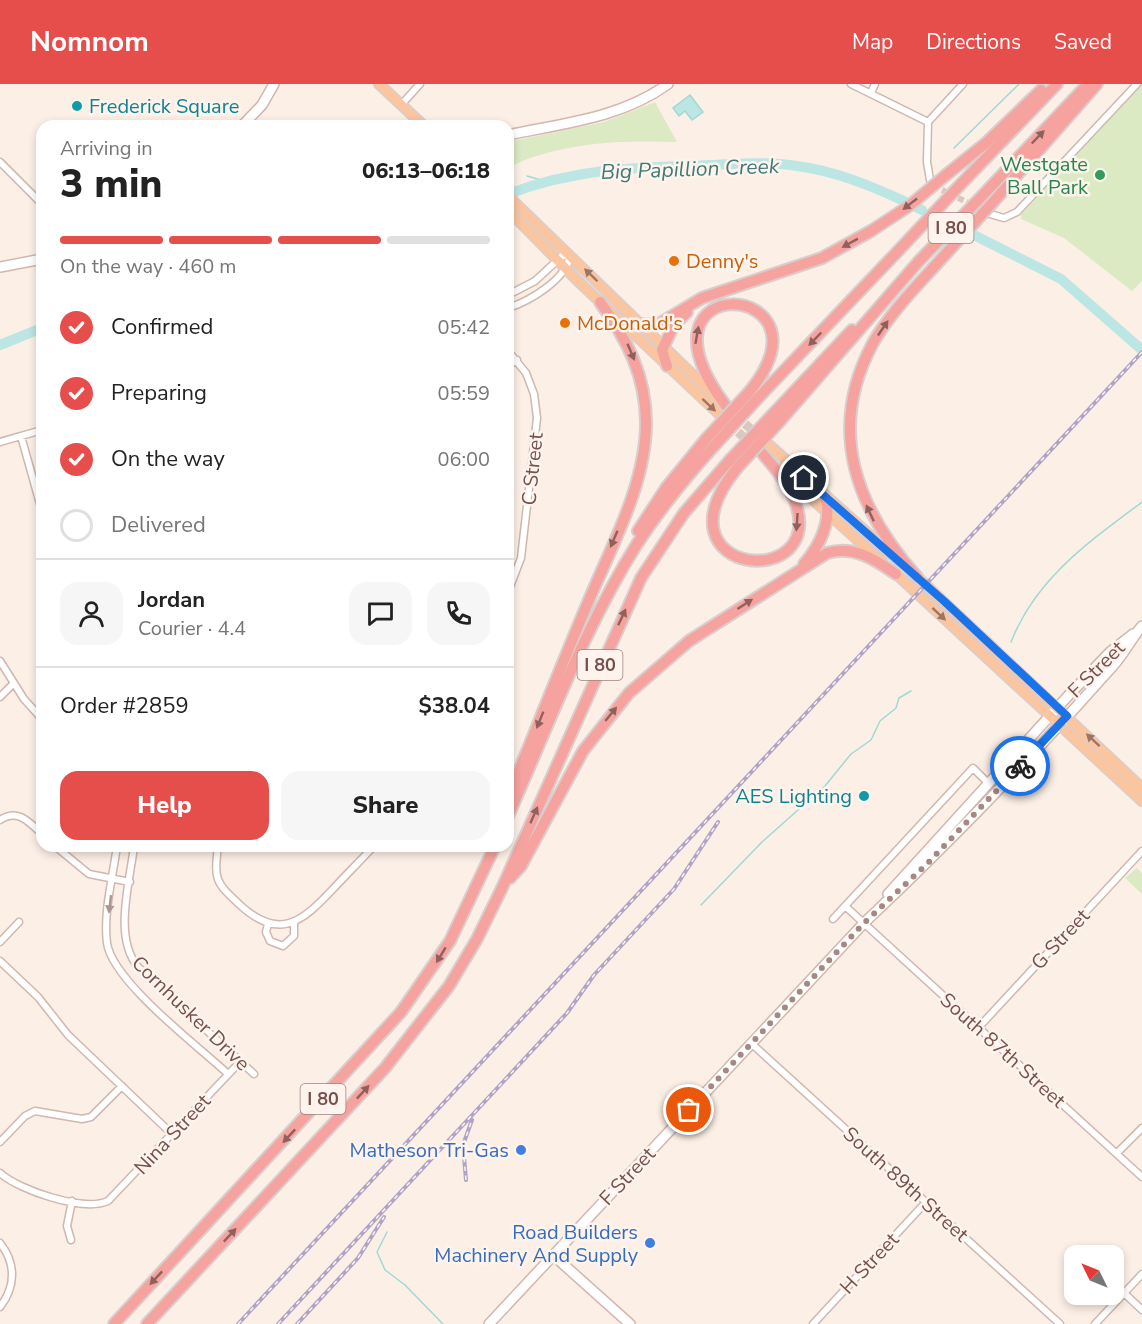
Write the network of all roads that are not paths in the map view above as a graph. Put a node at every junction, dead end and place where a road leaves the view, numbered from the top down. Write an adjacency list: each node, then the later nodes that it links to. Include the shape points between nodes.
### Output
1 (274, 84): 15 (street)
2 (379, 84): 14 (main road)
3 (420, 84): 14 (street)
4 (668, 84): 18 (street, via 622,110)
5 (852, 84): 13 (street)
6 (875, 84): 13 (street)
7 (963, 84): 17 (street)
8 (1048, 84): 31 (highway, one-way to 31, bridge, via 986,143 871,231 822,258)
9 (1057, 84): 40 (highway, I 80, one-way to 40, bridge)
10 (1088, 84): 46 (highway, I 80, one-way to 10, bridge)
11 (1097, 84): 53 (highway, one-way to 11, bridge, via 883,535 864,499 852,457 850,420 856,385 874,341 893,313)
12 (1137, 84): 23 (street, via 1017,212 1007,218)
13 (871, 93): 17 (street)
14 (400, 105): 16 (main road)
15 (248, 120)
16 (417, 120)
17 (928, 122): 20 (street)
18 (514, 134)
19 (0, 162): 21 (street)
20 (930, 180)
21 (36, 198)
22 (514, 202): 25 (main road)
23 (991, 214)
24 (514, 216): 27 (main road)
25 (570, 255): 27 (street); 29 (street); 34 (main road, one-way to 25)
26 (36, 260): 28 (street)
27 (557, 260): 29 (main road); 30 (street, via 536,281)
28 (0, 267)
29 (566, 268): 32 (main road); 33 (street, via 539,292)
30 (514, 292)
31 (715, 294): 34 (highway, via 691,303 657,325); 35 (highway, via 680,317)
32 (600, 302): 39 (main road); 63 (highway, one-way to 63, via 622,332 640,375 646,421 644,452 624,514)
33 (514, 305)
34 (641, 324): 35 (main road)
35 (663, 345): 39 (highway); 41 (main road)
36 (514, 357): 37 (street, C Street)
37 (517, 360): 38 (street); 52 (street, C Street, via 531,385 537,424 521,558)
38 (514, 362)
39 (667, 366): 41 (main road, one-way to 41)
40 (754, 395): 41 (highway, one-way to 40, via 702,370 696,348 699,324 723,304 740,303 757,310 769,325 769,362); 67 (highway, I 80, bridge, via 710,443 660,511 608,596)
41 (724, 410)
42 (36, 432): 43 (street)
43 (21, 436): 44 (street); 47 (street)
44 (0, 442)
45 (763, 449): 46 (highway, one-way to 46, via 788,488 798,515 792,543 772,560 753,562 736,558 716,535 716,503); 48 (main road); 49 (main road)
46 (733, 464): 80 (highway, I 80, one-way to 46, via 638,585 676,523)
47 (36, 490)
48 (825, 497): 49 (highway); 53 (main road)
49 (828, 513): 50 (main road); 51 (highway, via 816,548)
50 (896, 574): 51 (highway, via 866,555 839,550 820,556); 61 (main road, one-way to 61)
51 (790, 575): 80 (highway, one-way to 51, via 521,866 584,751 629,693 682,646)
52 (514, 576)
53 (917, 577): 58 (main road)
54 (1140, 629): 58 (street, F Street, via 1110,652); 60 (street, F Street, via 1114,666)
55 (0, 661): 56 (street)
56 (13, 684): 57 (street); 59 (street)
57 (0, 697)
58 (1058, 707): 60 (main road); 61 (street, F Street)
59 (36, 712)
60 (1067, 716): 62 (street, F Street); 65 (main road, one-way to 60)
61 (1050, 717): 62 (main road); 64 (street, F Street)
62 (1058, 725): 66 (main road); 85 (street, F Street, via 927,864)
63 (514, 783)
64 (988, 783): 81 (street, via 973,768); 85 (street, F Street)
65 (1142, 788)
66 (1142, 801)
67 (514, 803)
68 (0, 820): 69 (street, via 21,816)
69 (36, 829)
70 (1142, 851): 90 (street, G Street)
71 (62, 852): 78 (street, via 83,871)
72 (116, 852): 78 (street, Cornhusker Drive)
73 (133, 852): 79 (street, Cornhusker Drive)
74 (217, 852): 86 (street, via 218,884 252,916)
75 (368, 852): 84 (street, via 313,910)
76 (487, 852): 87 (highway)
77 (492, 852): 87 (highway, I 80)
78 (113, 879): 79 (street); 93 (street, Cornhusker Drive, one-way to 93, via 106,933 115,965 125,979)
79 (130, 882): 92 (street, Cornhusker Drive, via 124,933 130,957)
80 (502, 888): 113 (highway, I 80, one-way to 80, via 406,1044 462,965)
81 (845, 906): 82 (street); 85 (street, South 87th Street)
82 (833, 919)
83 (19, 922): 88 (street)
84 (294, 923): 86 (street); 86 (street, via 294,936 283,946 270,941)
85 (864, 923): 90 (street, South 87th Street); 91 (street, F Street)
86 (268, 924)
87 (457, 928): 112 (highway, I 80, one-way to 112, via 428,976 387,1029)
88 (0, 942)
89 (0, 961): 95 (street, via 38,997 68,1035)
90 (979, 1028): 99 (street, South 87th Street)
91 (752, 1044): 103 (street, South 89th Street); 106 (street, F Street)
92 (240, 1062): 93 (street, Nina Street); 94 (street, Cornhusker Drive)
93 (228, 1074): 97 (street, Nina Street)
94 (254, 1074)
95 (122, 1086): 97 (street); 98 (street, via 91,1117 35,1111)
96 (1142, 1128): 99 (street)
97 (172, 1134): 102 (street, Nina Street, via 111,1199 102,1204)
98 (0, 1142)
99 (1117, 1153): 101 (street, South 87th Street)
100 (0, 1173): 102 (street, via 23,1189)
101 (1142, 1177)
102 (72, 1201): 104 (street, via 67,1226)
103 (926, 1202): 116 (street, H Street); 117 (street, South 89th Street)
104 (71, 1239)
105 (0, 1243): 110 (street, via 13,1273 10,1292)
106 (554, 1255): 114 (street, F Street); 115 (street)
107 (1142, 1274): 108 (street)
108 (1124, 1293): 111 (street)
109 (1113, 1305): 118 (street)
110 (0, 1306)
111 (1142, 1310)
112 (114, 1324)
113 (147, 1324)
114 (489, 1324)
115 (630, 1324)
116 (813, 1324)
117 (1060, 1324)
118 (1095, 1324)

